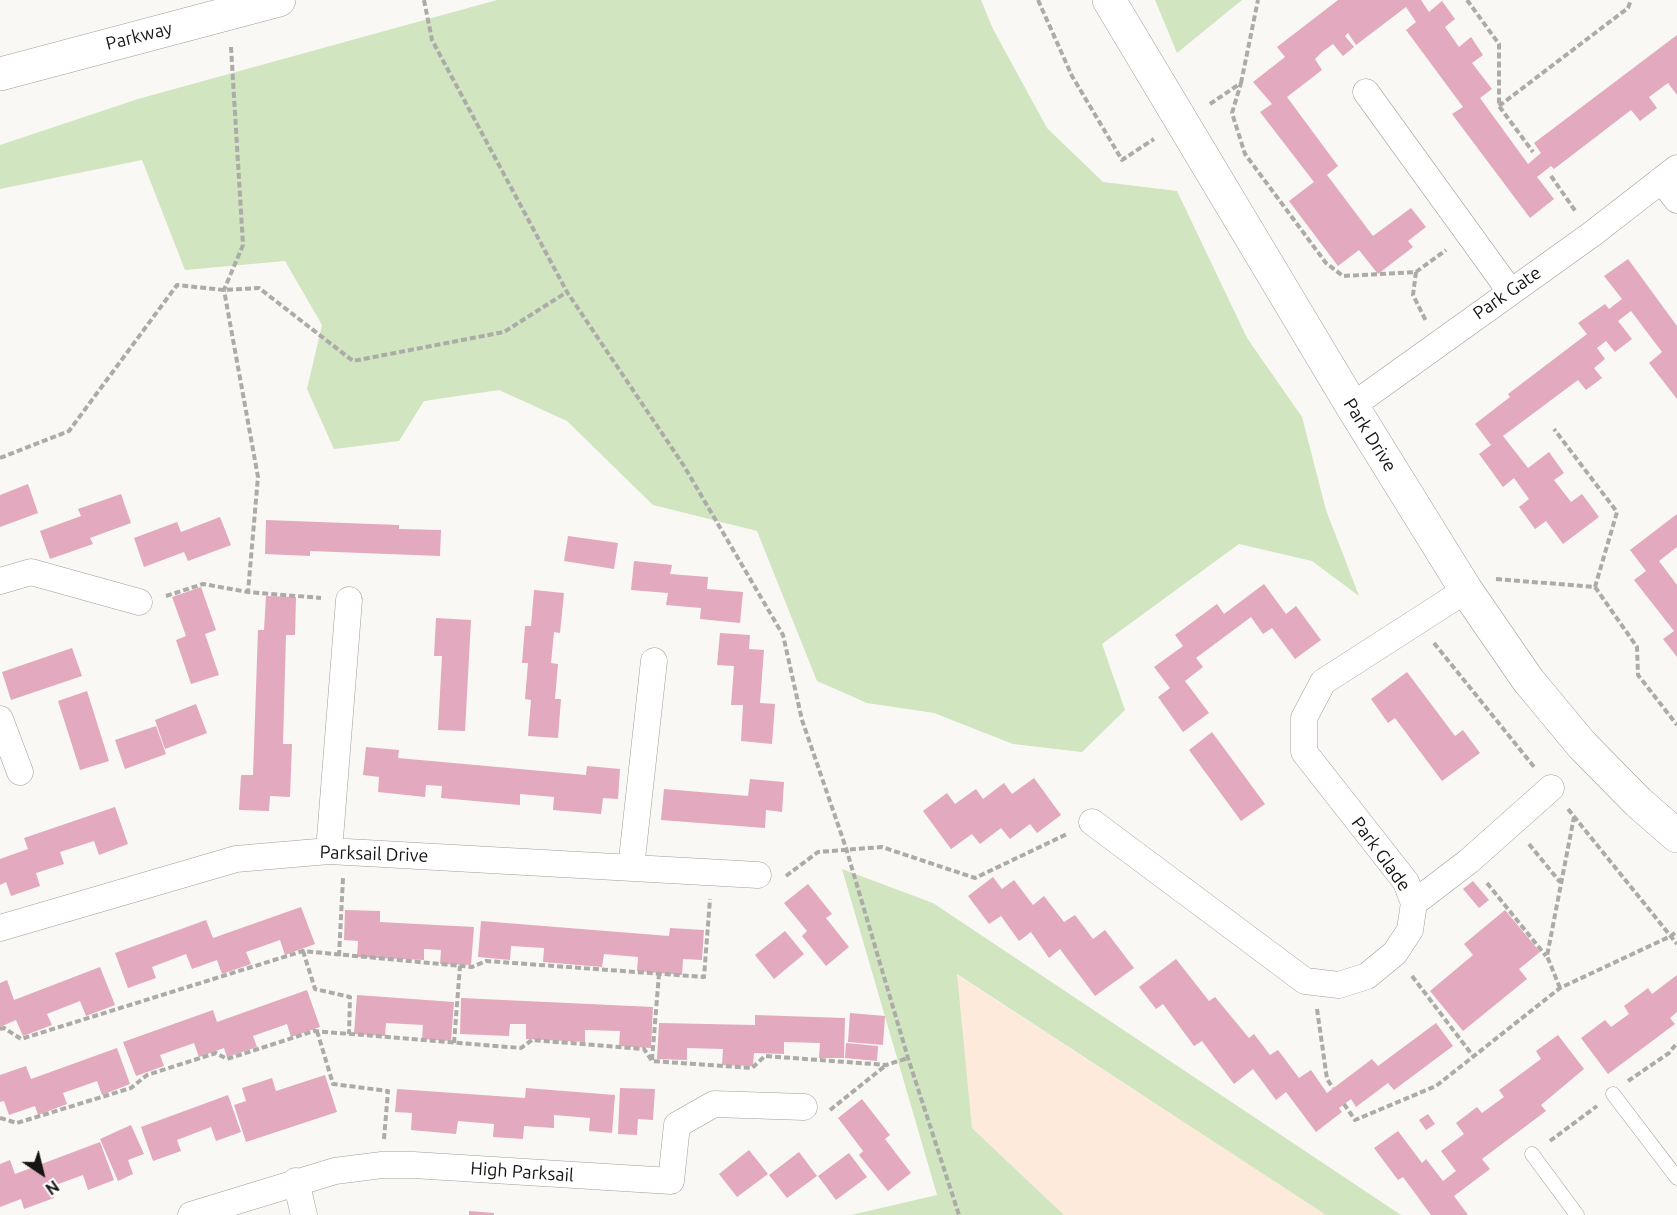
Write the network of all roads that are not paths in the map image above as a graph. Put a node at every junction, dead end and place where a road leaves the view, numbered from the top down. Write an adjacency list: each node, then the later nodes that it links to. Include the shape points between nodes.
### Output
1 (279, 0): 3 (street, Parkway)
2 (1109, 0): 8 (street, Park Drive)
3 (0, 74)
4 (1366, 92): 7 (street)
5 (1669, 174): 6 (street, Park Gate); 7 (street, Park Gate)
6 (1677, 200)
7 (1510, 291): 8 (street, Park Gate)
8 (1352, 406): 10 (street, Park Drive)
9 (0, 581): 12 (street, via 31,572)
10 (1466, 591): 18 (street, Park Drive, via 1528,680 1582,745); 22 (street, Park Glade, via 1323,682 1304,718 1304,752 1406,882)
11 (349, 600): 19 (street)
12 (139, 602)
13 (654, 661): 20 (street)
14 (0, 719): 15 (street)
15 (20, 772)
16 (1551, 788): 22 (street, via 1469,861)
17 (1092, 822): 22 (street, Park Glade, via 1305,981 1338,985 1367,976 1395,953 1410,930)
18 (1677, 836)
19 (336, 851): 20 (street, Parksail Drive); 23 (street, Parksail Drive, via 236,858)
20 (631, 868): 21 (street, Parksail Drive)
21 (756, 875)
22 (1414, 903)
23 (0, 928)
24 (1613, 1094): 27 (lane)
25 (804, 1107): 28 (street, High Parksail, via 714,1104 677,1125 671,1181 413,1165 335,1171)
26 (1532, 1154): 31 (lane)
27 (1677, 1178)
28 (296, 1181): 29 (street, High Parksail); 30 (street)
29 (191, 1215)
30 (304, 1215)
31 (1577, 1215)

